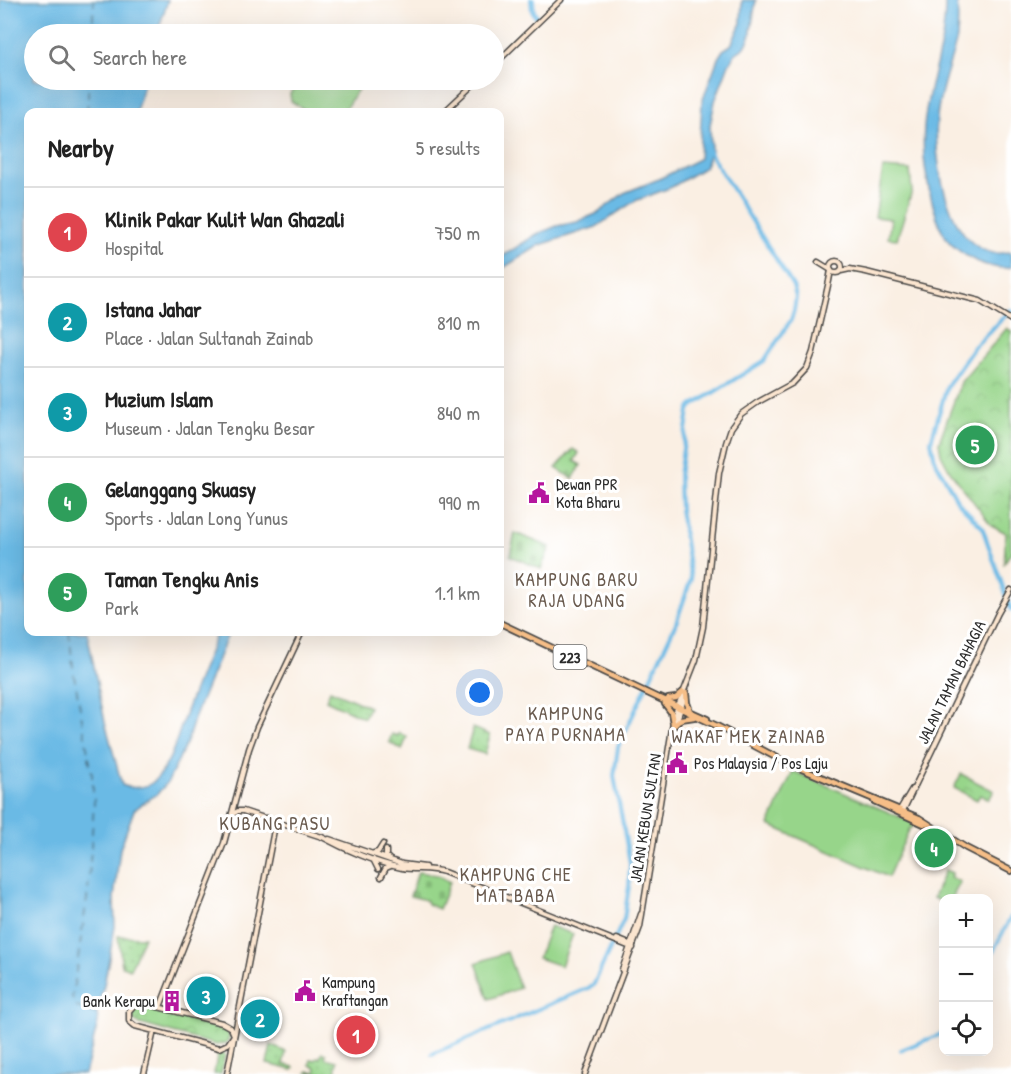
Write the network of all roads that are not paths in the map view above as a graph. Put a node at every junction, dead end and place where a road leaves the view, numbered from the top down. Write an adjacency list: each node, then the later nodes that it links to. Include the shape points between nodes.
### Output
1 (561, 0): 2 (main road)
2 (504, 55)
3 (467, 90): 4 (main road)
4 (448, 108)
5 (832, 262): 6 (main road); 7 (main road); 7 (main road, via 819,262)
6 (840, 262): 8 (main road); 9 (main road)
7 (831, 270): 9 (main road); 10 (main road)
8 (857, 270): 9 (main road); 11 (main road, via 980,301)
9 (839, 272): 10 (main road)
10 (828, 290): 15 (main road, JALAN KEBUN SULTAN, via 807,368 793,383 741,414 731,428 719,473 703,625)
11 (1011, 320)
12 (1011, 590): 24 (main road, JALAN TAMAN BAHAGIA)
13 (504, 625): 16 (main road, 223)
14 (300, 636): 22 (main road, via 256,727)
15 (684, 692): 16 (main road); 17 (main road, JALAN KEBUN SULTAN); 18 (main road)
16 (663, 700): 17 (main road, 223); 21 (main road)
17 (679, 708): 18 (main road); 19 (main road); 21 (main road, JALAN KEBUN SULTAN)
18 (690, 711): 20 (main road)
19 (696, 717): 20 (main road); 21 (main road, via 686,717)
20 (715, 725): 24 (main road, via 785,762)
21 (674, 726): 38 (main road, JALAN KEBUN SULTAN)
22 (237, 797): 23 (main road); 25 (main road)
23 (243, 811): 25 (main road); 26 (main road)
24 (900, 812): 36 (main road)
25 (232, 815): 44 (main road)
26 (267, 818): 27 (main road); 28 (main road)
27 (283, 825): 28 (main road); 31 (main road)
28 (274, 830): 46 (main road)
29 (383, 844): 31 (main road)
30 (386, 850): 32 (main road)
31 (371, 856): 32 (main road); 33 (main road); 34 (main road)
32 (391, 861): 35 (main road)
33 (395, 866): 35 (main road); 37 (main road, via 386,868)
34 (378, 868)
35 (435, 869): 40 (main road)
36 (1011, 871)
37 (381, 877)
38 (642, 911): 39 (main road, JALAN KEBUN SULTAN); 41 (main road, JALAN KEBUN SULTAN)
39 (633, 936): 40 (main road); 41 (main road, JALAN KEBUN SULTAN)
40 (619, 941): 41 (main road); 42 (main road)
41 (632, 946): 42 (main road, JALAN KEBUN SULTAN); 43 (main road, JALAN KEBUN SULTAN)
42 (626, 957): 43 (main road, JALAN KEBUN SULTAN)
43 (621, 976): 51 (main road, JALAN KEBUN SULTAN)
44 (160, 1007): 45 (main road, via 139,1003 129,1013 131,1024); 46 (main road, via 222,1023)
45 (154, 1031): 47 (main road); 49 (main road)
46 (234, 1035): 47 (main road, via 228,1044); 48 (main road)
47 (219, 1047): 48 (main road)
48 (231, 1055): 50 (main road)
49 (144, 1074)
50 (227, 1074)
51 (585, 1074)

